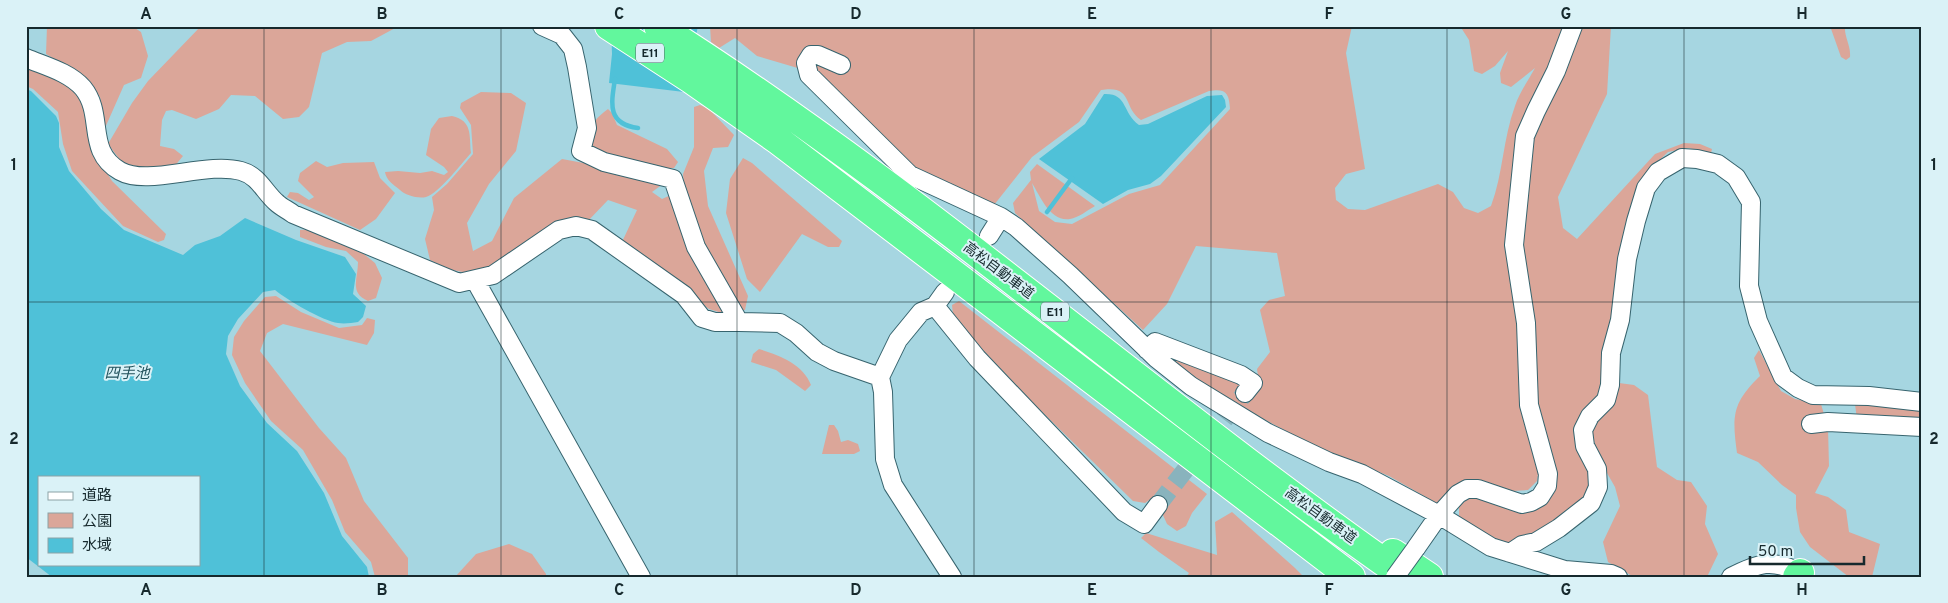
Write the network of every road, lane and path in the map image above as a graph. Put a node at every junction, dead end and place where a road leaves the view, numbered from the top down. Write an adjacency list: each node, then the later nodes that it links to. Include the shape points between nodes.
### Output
1 (542, 26): 10 (street, via 562,35 572,49 586,128 581,151 604,162 673,179 696,247)
2 (609, 26): 24 (highway, E11, via 787,147)
3 (658, 26): 17 (highway, 高松自動車道 / E11, via 860,165)
4 (1573, 26): 19 (street, via 1525,136 1514,245 1526,323 1529,404 1548,474 1547,486 1540,498 1522,504 1478,489 1467,489)
5 (26, 58): 9 (street, via 63,73 82,87 94,110 96,137 102,156 120,172 140,178 191,170 241,171 258,180 277,204 293,214 442,277 459,283)
6 (841, 65): 7 (street, via 818,55 811,56 806,63 809,74 910,175)
7 (1001, 217): 8 (street); 11 (street, via 1070,275)
8 (988, 236)
9 (475, 280): 10 (street, via 493,275 559,230 576,226 592,230 684,295 702,318 715,322); 22 (street)
10 (739, 322): 12 (street, via 780,323 817,352)
11 (1148, 350): 13 (street, via 1155,342 1241,375 1253,383); 19 (street, via 1191,386 1268,433 1328,462 1362,474)
12 (880, 377): 18 (street, via 898,340 920,312 940,299 977,358 1124,512 1144,524); 23 (street, via 885,459 893,485)
13 (1245, 393)
14 (1922, 402): 20 (street, via 1869,396 1814,395 1783,377 1758,321 1749,286 1751,202 1736,177 1718,164 1682,158 1658,172 1646,188 1636,221 1627,259 1620,320 1611,353 1610,385 1606,400 1590,416 1583,430 1585,446 1597,469 1598,487 1591,503 1559,528)
15 (1811, 424): 16 (street)
16 (1922, 427)
17 (1214, 436): 26 (highway, 高松自動車道 / E11); 27 (highway)
18 (1158, 505)
19 (1439, 515): 20 (street, via 1480,542); 25 (street, bridge)
20 (1510, 553): 28 (street, via 1564,570)
21 (1799, 575): 29 (street, via 1783,566 1767,563)
22 (641, 577)
23 (952, 577)
24 (1351, 577)
25 (1395, 577)
26 (1405, 577)
27 (1429, 577)
28 (1618, 577)
29 (1731, 577)

